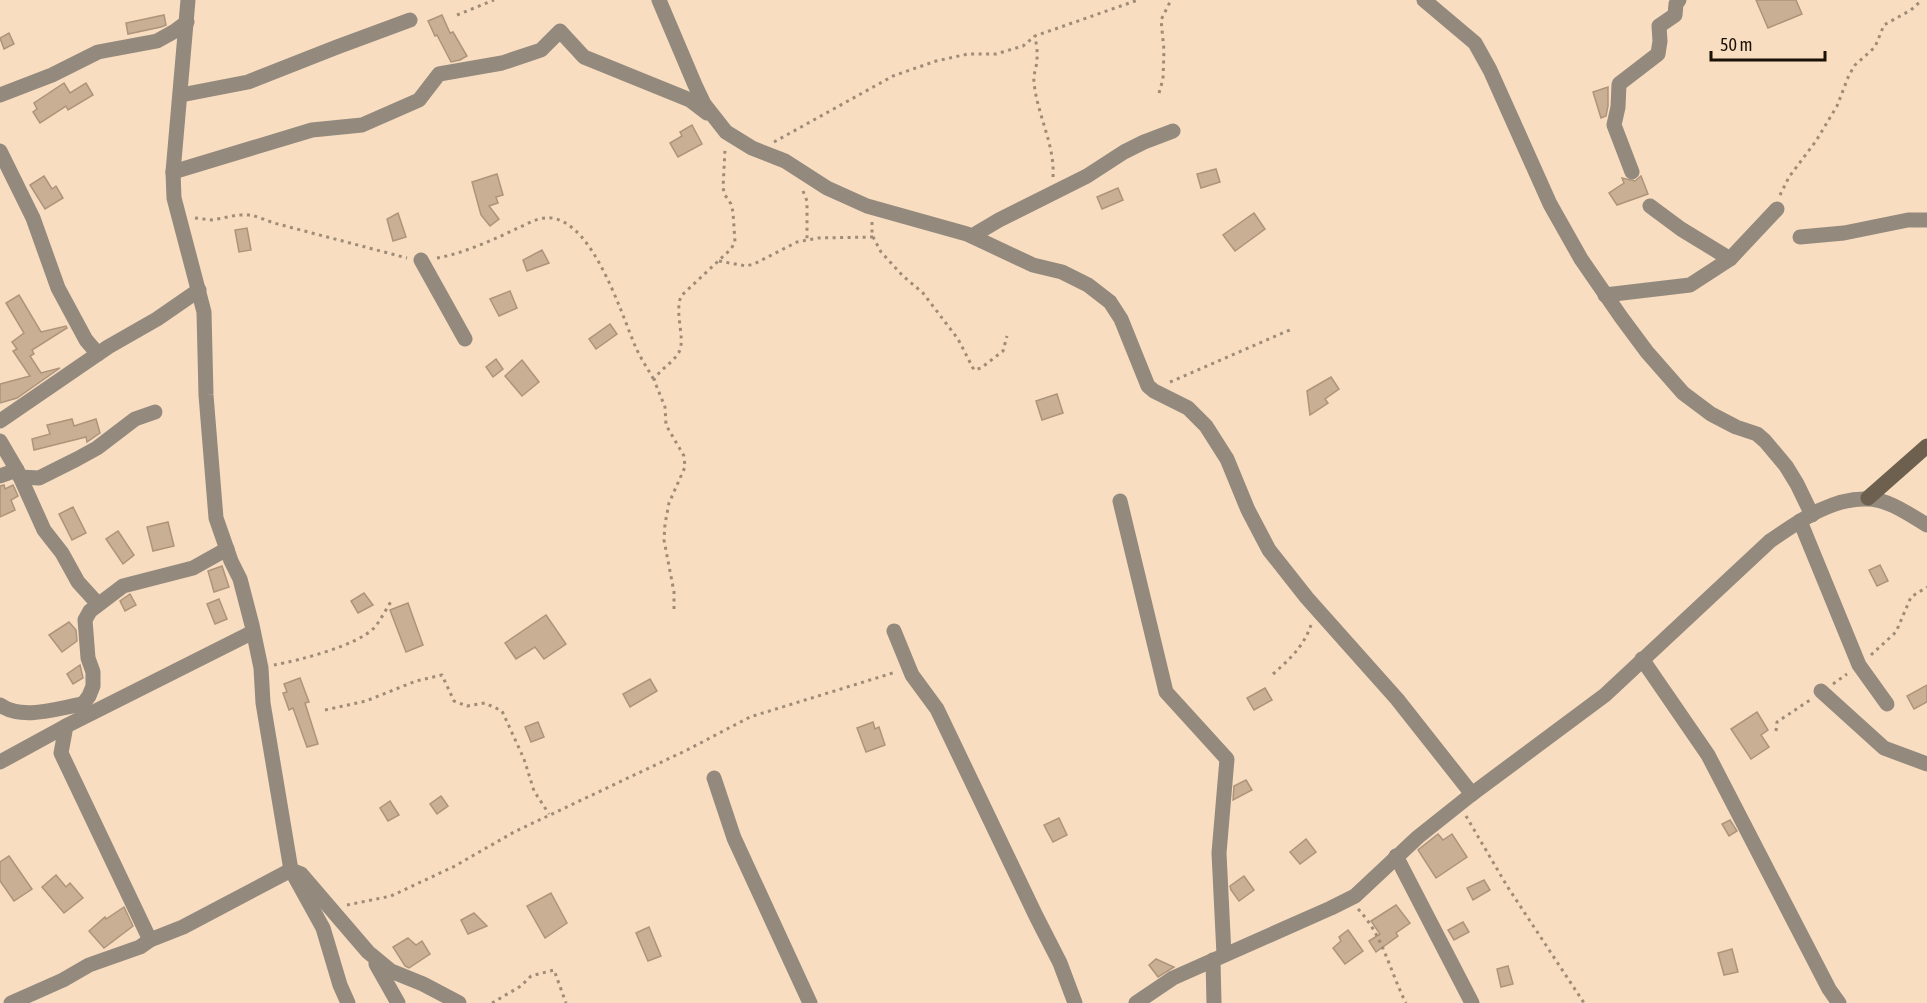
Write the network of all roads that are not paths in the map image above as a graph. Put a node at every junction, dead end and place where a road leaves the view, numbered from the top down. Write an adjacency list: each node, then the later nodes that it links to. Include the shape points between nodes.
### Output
1 (188, 0): 6 (street)
2 (659, 0): 9 (street, via 695,85)
3 (1424, 0): 22 (street, via 1475,43 1550,204)
4 (1679, 0): 13 (street, via 1675,15 1659,26 1658,54 1618,84 1614,125)
5 (410, 20): 7 (street, via 248,82)
6 (187, 22): 7 (street); 8 (street, via 157,41 98,52)
7 (181, 94): 12 (street)
8 (0, 95)
9 (714, 117): 12 (street, via 690,100 584,57 560,31 541,50 502,63 439,74 419,100 362,125 312,130); 17 (street, via 724,130 827,188 875,208)
10 (1173, 131): 17 (street, via 1144,141 1087,176)
11 (0, 151): 24 (street, via 33,218 58,288 86,340)
12 (173, 172): 21 (street, via 174,198)
13 (1632, 172)
14 (1650, 206): 19 (street)
15 (1777, 209): 19 (street)
16 (1927, 220): 18 (street)
17 (972, 236): 47 (street, via 1033,265 1062,272 1105,297 1121,319 1151,389 1188,408 1206,426 1227,459 1265,543)
18 (1800, 237)
19 (1730, 259): 22 (street, via 1690,285)
20 (421, 260): 23 (street)
21 (199, 290): 24 (street); 35 (street, via 204,312 213,500)
22 (1605, 295): 33 (street, via 1683,393 1711,414 1765,441 1797,484)
23 (465, 339)
24 (98, 354): 26 (street)
25 (155, 412): 29 (street, via 135,418 97,448 39,478)
26 (0, 421)
27 (0, 441): 29 (street)
28 (1927, 446): 31 (street)
29 (18, 473): 30 (street); 36 (street, via 44,530 78,582)
30 (0, 476)
31 (1868, 498): 33 (street, via 1843,502); 34 (street, via 1893,506)
32 (1120, 501): 52 (street, via 1166,692 1227,759 1219,853)
33 (1806, 518): 39 (street, via 1770,541); 41 (street, via 1859,665)
34 (1927, 525)
35 (227, 549): 36 (street, via 193,568 123,586); 38 (street, via 240,579)
36 (98, 604): 42 (street, via 85,620 93,686 83,704 34,713 8,710)
37 (894, 630): 58 (street, via 912,675 938,709 1060,963)
38 (253, 632): 43 (street); 49 (street)
39 (1642, 658): 47 (street, via 1605,694); 62 (street, via 1708,756)
40 (1821, 691): 45 (street, via 1884,748)
41 (1887, 704)
42 (0, 705)
43 (66, 726): 44 (street); 50 (street, via 61,753)
44 (0, 762)
45 (1927, 764)
46 (714, 778): 57 (street, via 734,837)
47 (1472, 794): 48 (street)
48 (1396, 856): 52 (street, via 1349,899); 61 (street)
49 (291, 870): 50 (street, via 183,927); 51 (street, via 301,874); 54 (street, via 323,928)
50 (150, 940): 53 (street)
51 (368, 952): 55 (street); 56 (street, via 391,971)
52 (1219, 958): 59 (street, via 1173,978); 60 (street)
53 (10, 1003)
54 (348, 1003)
55 (398, 1003)
56 (459, 1003)
57 (810, 1003)
58 (1075, 1003)
59 (1136, 1003)
60 (1214, 1003)
61 (1472, 1003)
62 (1839, 1003)

